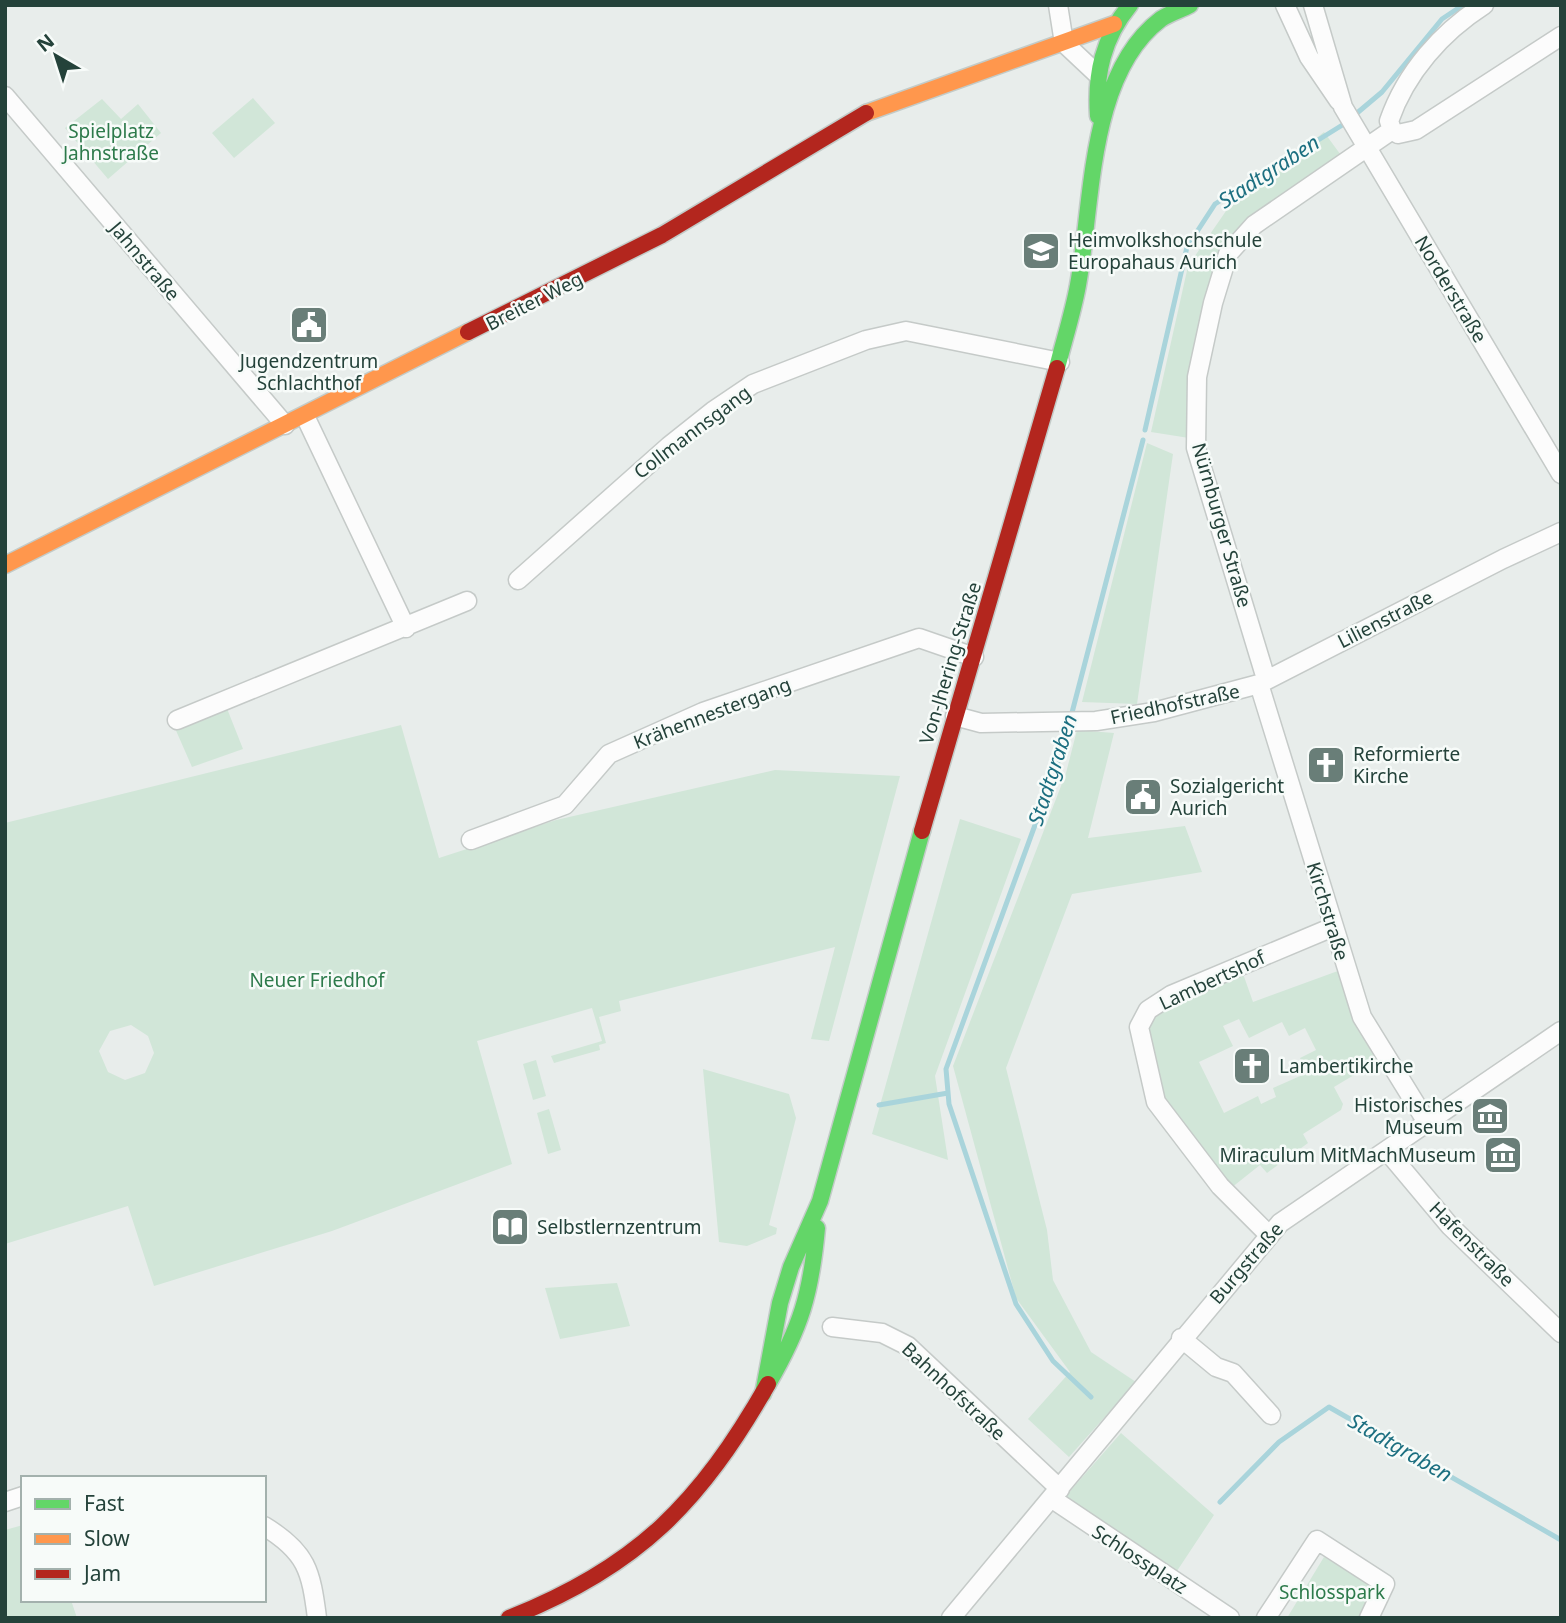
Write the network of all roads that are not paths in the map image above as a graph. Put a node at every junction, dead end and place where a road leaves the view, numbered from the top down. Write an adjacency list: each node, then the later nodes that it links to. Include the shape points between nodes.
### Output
1 (1058, 5): 9 (street)
2 (1130, 5): 7 (main road, Von-Jhering-Straße)
3 (1190, 5): 14 (main road, Von-Jhering-Straße, via 1163,18 1135,46 1122,66)
4 (1285, 5): 12 (street, Norderstraße, via 1309,57)
5 (1313, 5): 12 (street, Norderstraße)
6 (1484, 5): 13 (street, via 1438,41 1393,108)
7 (1114, 24): 9 (main road, Breiter Weg); 10 (main road, Von-Jhering-Straße)
8 (1561, 36): 13 (street, via 1416,130 1398,134)
9 (1065, 44): 10 (street); 17 (main road, Breiter Weg, via 865,113 662,235)
10 (1097, 74): 14 (main road, Von-Jhering-Straße)
11 (5, 96): 18 (street, Jahnstraße)
12 (1342, 105): 15 (street, Norderstraße)
13 (1392, 130): 15 (street, Nürnburger Straße)
14 (1100, 133): 16 (main road, Von-Jhering-Straße, via 1090,221)
15 (1366, 147): 19 (street, Norderstraße); 26 (street, Nürnburger Straße, via 1254,225 1228,254 1197,377 1196,448)
16 (1060, 362): 22 (street, Collmannsgang, via 906,331 866,340 753,384 669,446); 25 (main road, Von-Jhering-Straße)
17 (305, 416): 18 (main road, Breiter Weg); 24 (street)
18 (285, 425): 21 (main road, Breiter Weg)
19 (1561, 474)
20 (1561, 532): 26 (street, Lilienstraße)
21 (5, 565)
22 (518, 579)
23 (467, 601): 24 (street)
24 (406, 628): 28 (street)
25 (974, 657): 27 (main road, Von-Jhering-Straße); 29 (street, Krähennestergang, via 919,638 704,712 609,754 565,805)
26 (1263, 681): 27 (street, Friedhofstraße, via 1154,712 1097,720 981,723); 30 (street, Kirchstraße)
27 (955, 716): 34 (main road, Von-Jhering-Straße)
28 (177, 720)
29 (471, 840)
30 (1333, 927): 32 (street, Kirchstraße, via 1362,1017); 35 (street, Lambertshof, via 1171,995 1142,1019 1139,1035 1156,1102 1220,1186)
31 (1561, 1031): 32 (street, Burgstraße)
32 (1428, 1124): 33 (street, Burgstraße)
33 (1388, 1152): 35 (street, Burgstraße, via 1304,1204); 37 (street, Hafenstraße, via 1450,1226)
34 (820, 1201): 39 (main road, Von-Jhering-Straße, via 784,1291); 39 (main road, Von-Jhering-Straße, via 813,1274 800,1323)
35 (1269, 1235): 38 (street, Burgstraße)
36 (832, 1327): 41 (street, Bahnhofstraße, via 882,1333 908,1346)
37 (1561, 1333)
38 (1181, 1338): 40 (street, via 1216,1367 1233,1373); 41 (street, Burgstraße)
39 (763, 1394): 43 (main road, Von-Jhering-Straße, via 723,1462 652,1539 575,1590)
40 (1271, 1415)
41 (1056, 1493): 45 (street, Burgstraße); 46 (street, Schlossplatz)
42 (266, 1528): 44 (street, via 300,1553 312,1578)
43 (512, 1617)
44 (317, 1618)
45 (951, 1618)
46 (1230, 1618)
47 (1266, 1618): 48 (street, via 1317,1541 1385,1584)
48 (1369, 1618)

